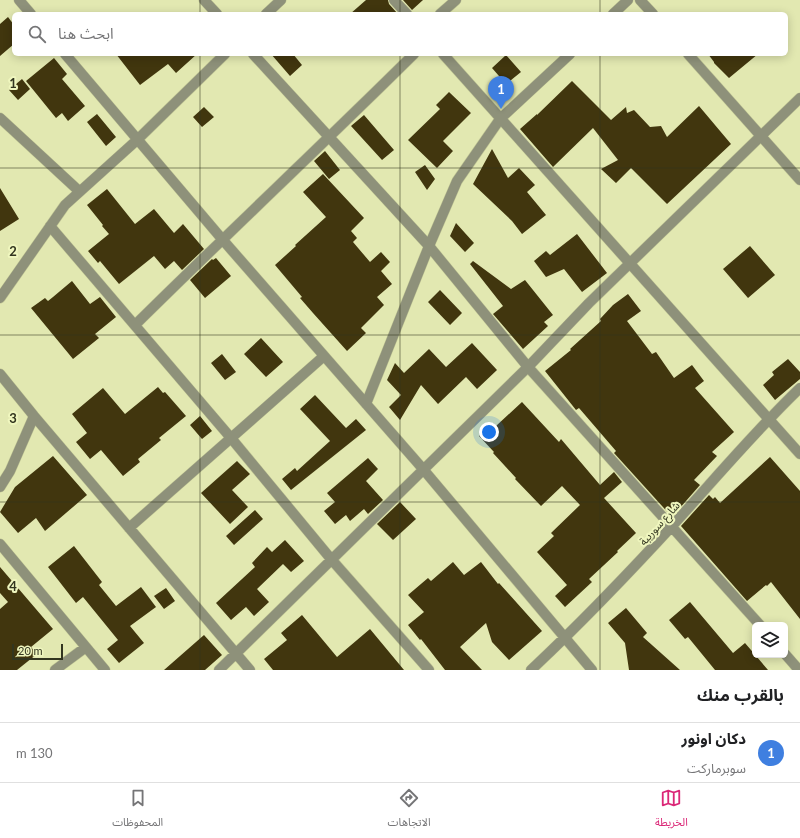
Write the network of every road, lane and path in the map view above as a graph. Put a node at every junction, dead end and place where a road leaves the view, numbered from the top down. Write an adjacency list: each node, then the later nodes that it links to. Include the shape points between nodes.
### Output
1 (19, 0): 8 (street)
2 (204, 0): 9 (street)
3 (281, 0): 10 (street)
4 (394, 0): 11 (street)
5 (456, 0): 12 (street)
6 (628, 0): 13 (street)
7 (640, 0): 14 (street)
8 (29, 12)
9 (215, 12)
10 (268, 12)
11 (405, 12)
12 (442, 12)
13 (615, 12)
14 (651, 12)
15 (67, 56): 27 (street)
16 (223, 56): 27 (street)
17 (255, 56): 26 (street)
18 (412, 56): 26 (street)
19 (445, 56): 24 (street)
20 (568, 56): 24 (street)
21 (690, 56): 25 (street)
22 (800, 98): 25 (street)
23 (0, 118): 29 (street)
24 (500, 119): 32 (street, via 457,181); 33 (street)
25 (760, 136): 28 (street); 33 (street)
26 (330, 137): 31 (street); 32 (street)
27 (137, 140): 29 (street); 31 (street)
28 (800, 180)
29 (79, 191): 30 (street)
30 (50, 226): 34 (street); 35 (street)
31 (222, 239): 35 (street); 36 (street)
32 (428, 246): 37 (street); 40 (street)
33 (629, 263): 37 (street); 42 (street)
34 (0, 298)
35 (135, 325): 43 (street)
36 (324, 356): 40 (street); 43 (street)
37 (528, 366): 45 (street); 47 (street)
38 (0, 374): 41 (street)
39 (800, 388): 42 (street, شارع سوريبة)
40 (366, 404): 45 (street)
41 (34, 416): 46 (street, via 10,471); 48 (street)
42 (768, 418): 44 (street); 47 (street, شارع سوريبة)
43 (231, 438): 48 (street); 50 (street)
44 (800, 454)
45 (423, 469): 50 (street); 52 (street)
46 (0, 487)
47 (672, 526): 51 (street); 52 (street, شارع سوريبة)
48 (129, 528): 54 (street)
49 (0, 544): 53 (street)
50 (331, 559): 54 (street); 60 (street)
51 (757, 622)
52 (565, 638): 61 (street, شارع سوريبة); 62 (street)
53 (86, 647): 56 (street); 57 (street)
54 (236, 653): 58 (street); 59 (street)
55 (788, 657): 63 (street)
56 (56, 670)
57 (105, 670)
58 (219, 670)
59 (250, 670)
60 (429, 670)
61 (531, 670)
62 (592, 670)
63 (799, 670)

